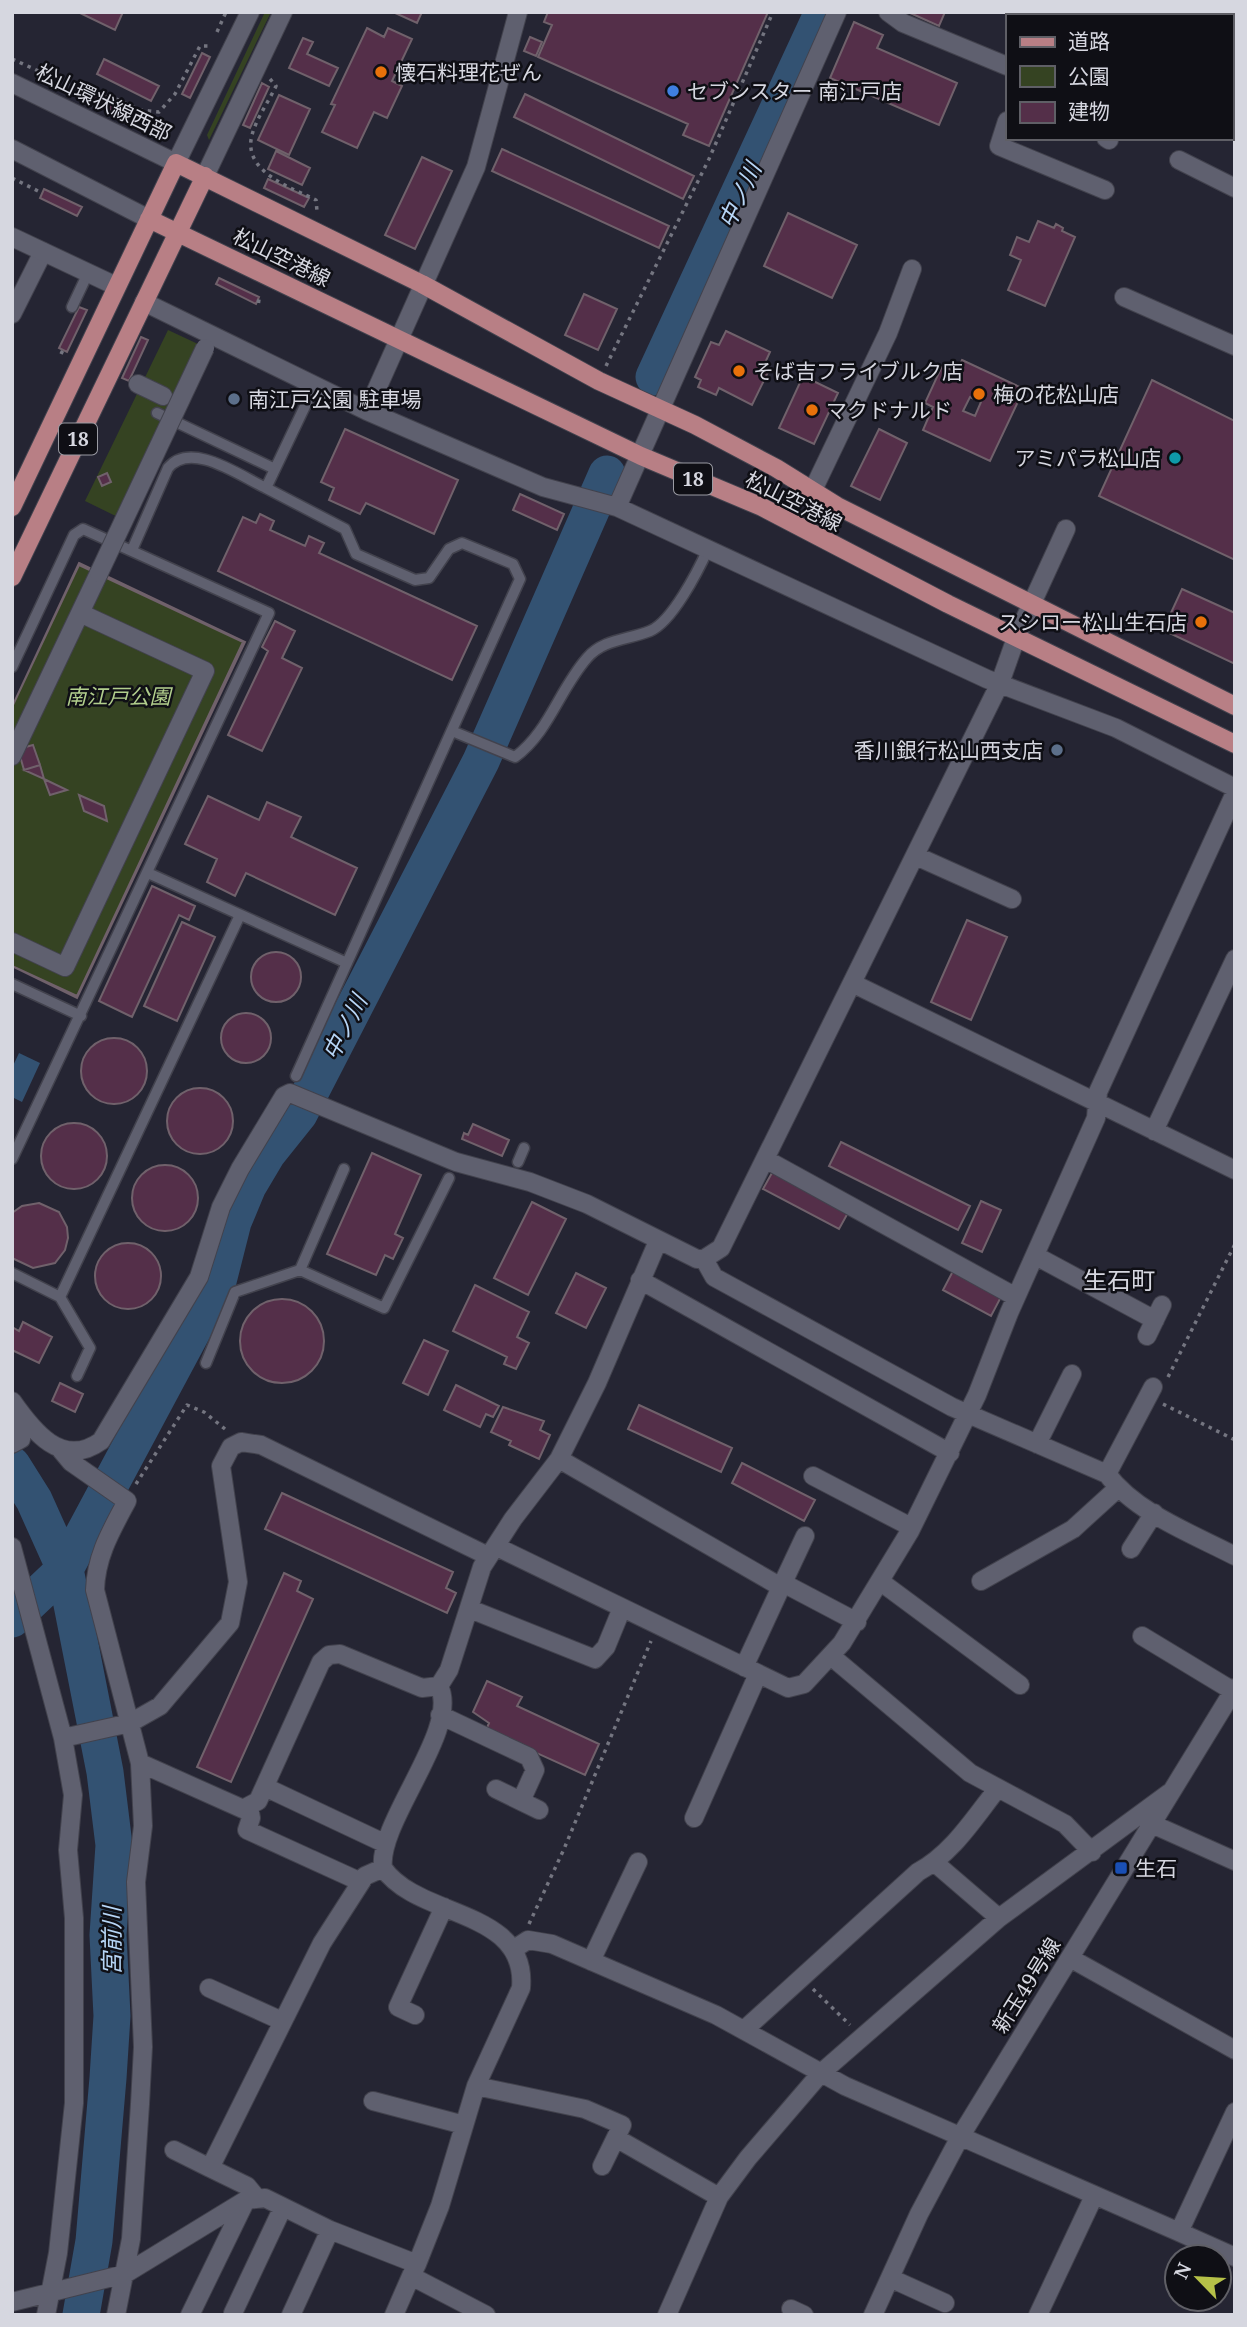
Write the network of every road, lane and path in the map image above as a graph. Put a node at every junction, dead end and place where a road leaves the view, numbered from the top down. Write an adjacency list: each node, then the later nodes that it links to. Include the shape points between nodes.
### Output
1 (226, 12): 12 (path, via 210,47 200,46 175,94 159,112 150,114 86,85)
2 (250, 12): 17 (street)
3 (284, 12): 18 (street)
4 (517, 12): 30 (street, via 476,167)
5 (773, 12): 41 (path, via 703,171)
6 (838, 12): 45 (street)
7 (888, 12): 9 (street, via 903,23)
8 (12, 59): 12 (path)
9 (1006, 66)
10 (12, 83): 17 (street, 松山環状線西部)
11 (276, 86): 23 (path, via 252,135 254,158 268,176 316,200)
12 (80, 92): 13 (path)
13 (87, 93)
14 (1006, 124): 21 (street, via 999,146)
15 (12, 149): 24 (street)
16 (1179, 160): 20 (street)
17 (176, 163): 18 (main road, 松山空港線 / 18); 24 (main road, 18)
18 (205, 176): 25 (main road, 18); 30 (main road, 松山空港線 / 18)
19 (12, 178): 22 (path)
20 (1235, 188)
21 (1105, 190)
22 (42, 194)
23 (317, 212)
24 (149, 219): 25 (main road, 松山空港線 / 18); 31 (main road, 18)
25 (177, 232): 34 (main road, 18); 38 (main road, 松山空港線 / 18)
26 (16, 244): 27 (street)
27 (40, 258): 29 (street); 37 (street)
28 (912, 269): 50 (street, via 888,333)
29 (88, 273): 31 (street); 36 (lane)
30 (422, 284): 38 (street); 41 (main road, 松山空港線 / 18)
31 (116, 286): 52 (main road, 18)
32 (1124, 297): 40 (street)
33 (257, 301): 35 (path)
34 (144, 302): 39 (street); 56 (main road, 18)
35 (264, 302)
36 (72, 307)
37 (15, 321)
38 (397, 338): 46 (street); 47 (main road, 松山空港線 / 18)
39 (208, 342): 43 (street); 44 (street, bridge)
40 (1235, 346)
41 (599, 381): 45 (main road, 松山空港線 / 18)
42 (138, 384): 44 (street)
43 (315, 385): 46 (street); 48 (lane)
44 (169, 403): 48 (lane); 58 (street, bridge)
45 (660, 410): 47 (street); 50 (main road, 松山空港線 / 18, via 776,468)
46 (367, 411): 51 (street, via 543,487)
47 (640, 456): 51 (street); 59 (main road, 松山空港線 / 18, via 762,507)
48 (275, 469): 49 (lane)
49 (266, 488): 55 (lane, via 201,458 177,459 168,468); 63 (lane, via 345,529 356,554 417,580 431,577 447,551 459,543 489,552 517,568 519,585)
50 (812, 492): 57 (main road, 松山空港線 / 18)
51 (602, 503): 54 (street)
52 (12, 507)
53 (1066, 529): 57 (street)
54 (708, 549): 61 (street); 63 (lane, via 688,591 653,631 610,642 587,657 534,744 515,757)
55 (132, 550): 60 (lane, via 87,530 75,533); 68 (lane, via 269,613)
56 (12, 577)
57 (1032, 604): 59 (street); 62 (main road, 松山空港線 / 18)
58 (80, 613): 65 (street); 71 (street, via 205,671 65,967)
59 (1016, 638): 61 (street); 64 (main road, 松山空港線 / 18)
60 (12, 667)
61 (1000, 682): 66 (street, via 1116,728); 67 (street)
62 (1235, 706)
63 (452, 731): 73 (lane)
64 (1235, 744)
65 (12, 756)
66 (1235, 790): 78 (street, via 1098,1092)
67 (916, 856): 69 (street); 74 (street)
68 (148, 873): 70 (lane); 76 (lane)
69 (1012, 899)
70 (240, 915): 73 (lane); 92 (lane)
71 (12, 942)
72 (1235, 960): 79 (street)
73 (347, 963): 77 (lane)
74 (852, 983): 78 (street); 81 (street)
75 (12, 984): 76 (lane)
76 (81, 1016): 80 (lane)
77 (295, 1088): 84 (street); 106 (street, via 284,1096 240,1168 221,1207 200,1277 109,1430 89,1449)
78 (1097, 1104): 79 (street); 87 (street, via 1096,1118)
79 (1154, 1131): 82 (street)
80 (12, 1159)
81 (765, 1159): 88 (street, via 721,1248); 93 (street)
82 (1234, 1167)
83 (344, 1169): 89 (lane)
84 (452, 1170): 85 (street, via 518,1162); 89 (lane, via 384,1308)
85 (658, 1241): 88 (street); 91 (street)
86 (1235, 1244): 98 (path, via 1163,1388)
87 (1036, 1256): 93 (street); 94 (street)
88 (704, 1259): 100 (street, via 714,1277)
89 (300, 1270): 95 (lane, via 235,1292)
90 (12, 1273): 92 (lane)
91 (640, 1280): 107 (street); 108 (street)
92 (60, 1297): 97 (lane, via 90,1348)
93 (1016, 1297): 100 (street)
94 (1155, 1320)
95 (206, 1363)
96 (1072, 1374): 105 (street)
97 (77, 1376)
98 (1151, 1392): 102 (path); 110 (street)
99 (12, 1401): 101 (street)
100 (968, 1414): 105 (street); 107 (street)
101 (23, 1417): 103 (street); 106 (street, via 38,1435)
102 (1235, 1440)
103 (17, 1441)
104 (241, 1441): 111 (path, via 204,1412 187,1405); 117 (street, via 261,1445); 133 (street, via 231,1447 222,1466 238,1582 230,1623 160,1706)
105 (1037, 1444): 110 (street)
106 (61, 1450): 111 (street)
107 (950, 1453): 113 (street)
108 (559, 1459): 117 (street); 121 (street)
109 (813, 1476): 113 (street)
110 (1112, 1481): 112 (street); 119 (street, via 1073,1529)
111 (127, 1501): 133 (street, via 105,1540 95,1590)
112 (1154, 1513): 116 (street); 118 (street)
113 (911, 1527): 120 (street)
114 (805, 1536): 121 (street)
115 (12, 1547): 134 (street)
116 (1131, 1549)
117 (493, 1552): 122 (street); 123 (street)
118 (1235, 1556)
119 (981, 1581)
120 (881, 1582): 124 (street); 129 (street)
121 (782, 1585): 124 (street); 128 (street)
122 (622, 1608): 123 (street, via 606,1647 595,1660); 125 (street)
123 (470, 1609): 130 (street)
124 (857, 1622): 127 (street)
125 (658, 1625): 128 (street); 154 (path)
126 (1142, 1636): 131 (street)
127 (831, 1656): 128 (street, via 796,1688); 137 (street, via 970,1773)
128 (751, 1670): 143 (street)
129 (1020, 1685)
130 (439, 1686): 132 (street, via 443,1698); 136 (street, via 422,1688 340,1654 329,1655 321,1662)
131 (1234, 1689): 139 (street, 新玉49号線)
132 (440, 1715): 140 (street, via 529,1757 535,1770); 145 (street)
133 (125, 1724): 134 (street); 135 (street)
134 (67, 1736): 184 (street, via 73,1794 68,1850 74,1918 74,2104)
135 (140, 1763): 141 (street, via 233,1806); 182 (street, via 143,1826 136,1882 143,2047 134,2208)
136 (265, 1787): 141 (street); 145 (street)
137 (998, 1788): 146 (street, via 1065,1824); 149 (street)
138 (496, 1789): 140 (street)
139 (1169, 1793): 144 (street, 新玉49号線); 146 (street)
140 (521, 1801): 142 (street)
141 (249, 1807): 151 (street, via 247,1830)
142 (539, 1810)
143 (694, 1818)
144 (1152, 1824): 147 (street); 155 (street, 新玉49号線)
145 (386, 1844): 150 (street)
146 (1092, 1852): 153 (street)
147 (1235, 1861)
148 (638, 1862): 156 (street)
149 (935, 1863): 153 (street); 157 (street, via 918,1872)
150 (383, 1868): 151 (street); 152 (street, via 398,1883)
151 (361, 1882): 160 (street, via 317,1951)
152 (444, 1907): 154 (street); 159 (street, via 398,2007)
153 (999, 1919): 162 (street)
154 (521, 1944): 156 (street, via 552,1944); 165 (street, via 521,1988)
155 (1070, 1958): 163 (street); 169 (street, 新玉49号線)
156 (591, 1961): 161 (street)
157 (801, 1978): 161 (street); 162 (path)
158 (209, 1988): 160 (street)
159 (415, 2015)
160 (282, 2021): 173 (street)
161 (744, 2030): 164 (street)
162 (863, 2037): 164 (street)
163 (1235, 2050)
164 (821, 2073): 169 (street); 175 (street)
165 (476, 2085): 168 (street); 170 (street, via 585,2109 622,2125)
166 (373, 2101): 168 (street)
167 (1235, 2112): 179 (street)
168 (464, 2125): 181 (street, via 434,2226)
169 (960, 2137): 174 (street); 183 (street, 新玉49号線)
170 (616, 2138): 172 (street); 175 (street)
171 (174, 2150): 173 (street)
172 (602, 2166)
173 (210, 2168): 176 (street, via 247,2186)
174 (1094, 2196): 179 (street); 196 (street)
175 (719, 2197): 194 (street)
176 (251, 2198): 177 (street); 182 (street); 190 (street)
177 (283, 2207): 178 (street); 187 (street)
178 (330, 2230): 181 (street); 191 (street)
179 (1178, 2232): 180 (street)
180 (1235, 2257)
181 (414, 2270): 192 (street); 193 (street)
182 (121, 2276): 184 (street); 189 (street)
183 (890, 2278): 186 (street); 195 (street, 新玉49号線)
184 (56, 2293): 185 (street); 188 (street)
185 (12, 2302)
186 (945, 2303)
187 (233, 2314)
188 (46, 2315)
189 (116, 2315)
190 (190, 2315)
191 (291, 2315)
192 (394, 2315)
193 (486, 2315)
194 (667, 2315)
195 (873, 2315)
196 (1038, 2315)

